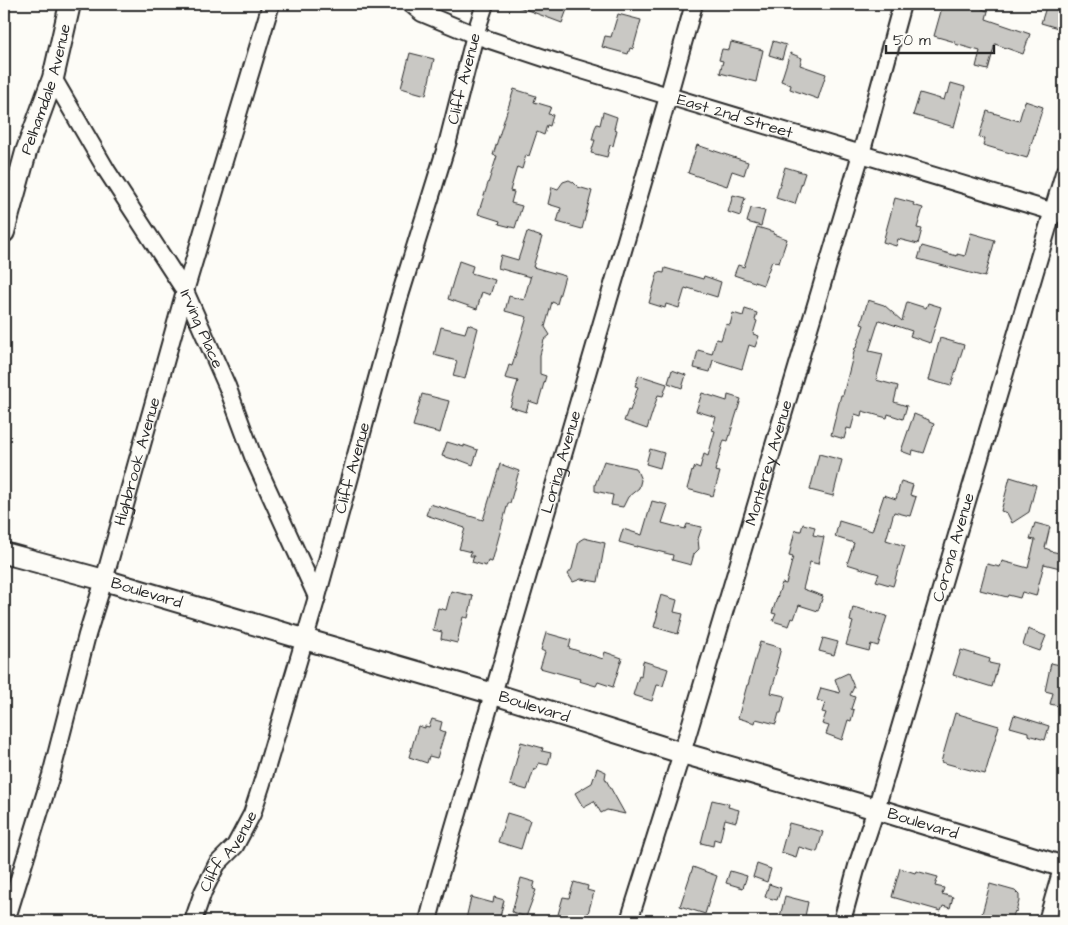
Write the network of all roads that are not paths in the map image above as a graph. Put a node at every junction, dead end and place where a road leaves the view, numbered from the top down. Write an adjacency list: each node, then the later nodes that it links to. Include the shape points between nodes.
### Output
1 (70, 4): 8 (street, Pelhamdale Avenue)
2 (271, 4): 14 (street, Highbrook Avenue)
3 (411, 4): 7 (street, East 2nd Street)
4 (485, 4): 7 (street, Cliff Avenue)
5 (694, 4): 9 (street, Loring Avenue)
6 (902, 4): 10 (street, Monterey Avenue)
7 (475, 35): 9 (street, East 2nd Street); 17 (street, Cliff Avenue, via 448,141 398,302)
8 (53, 78): 13 (street, Pelhamdale Avenue, via 26,152); 14 (street, Irving Place, via 107,171)
9 (668, 97): 10 (street, East 2nd Street); 19 (street, Loring Avenue)
10 (861, 154): 12 (street, East 2nd Street); 20 (street, Monterey Avenue)
11 (1064, 174): 12 (street, Corona Avenue)
12 (1059, 213): 21 (street, Corona Avenue)
13 (4, 232)
14 (185, 291): 16 (street, Highbrook Avenue); 17 (street, Irving Place, via 227,386 254,459)
15 (4, 553): 16 (street, Boulevard)
16 (104, 580): 18 (street, Boulevard); 23 (street, Highbrook Avenue, via 86,635 51,775)
17 (317, 597): 18 (street, Cliff Avenue)
18 (304, 640): 19 (street, Boulevard); 24 (street, Cliff Avenue, via 252,814 234,846 217,864 203,892)
19 (494, 694): 20 (street, Boulevard); 25 (street, Loring Avenue)
20 (682, 753): 21 (street, Boulevard); 26 (street, Monterey Avenue)
21 (876, 809): 22 (street, Boulevard); 27 (street, Corona Avenue)
22 (1064, 865): 28 (street)
23 (6, 921)
24 (194, 921)
25 (428, 921)
26 (629, 921)
27 (842, 921)
28 (1047, 921)

